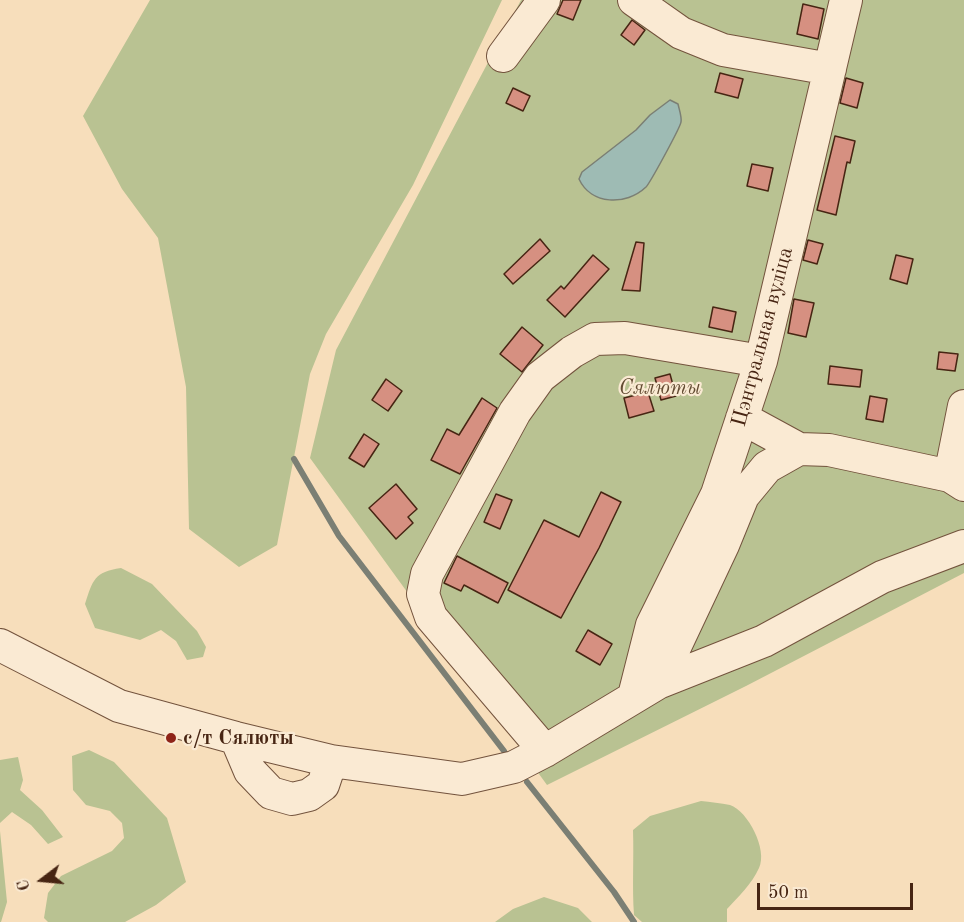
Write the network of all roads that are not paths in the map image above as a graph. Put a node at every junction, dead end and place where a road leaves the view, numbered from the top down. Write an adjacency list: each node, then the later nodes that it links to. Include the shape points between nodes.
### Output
1 (543, 0): 4 (street)
2 (634, 0): 5 (street, via 681,33 723,50)
3 (846, 0): 5 (street, Цэнтральная вуліца)
4 (503, 56)
5 (830, 69): 6 (street, Цэнтральная вуліца)
6 (761, 361): 8 (street, Цэнтральная вуліца); 18 (street, via 625,338 595,339 540,377 515,412 427,574 423,594 431,617)
7 (964, 406): 10 (street)
8 (742, 418): 9 (street); 11 (street); 16 (street, Цэнтральная вуліца, via 717,494 652,625)
9 (799, 449): 10 (street, via 829,450); 11 (street, via 767,467)
10 (957, 481)
11 (743, 496): 16 (street, via 723,546)
12 (964, 546): 13 (street)
13 (929, 558): 14 (street); 16 (street, via 882,577 764,641)
14 (964, 573)
15 (0, 645): 17 (street, via 119,706)
16 (646, 690): 18 (street)
17 (236, 738): 19 (street); 19 (street, via 250,771 271,793 292,799 309,795 323,785)
18 (545, 751): 19 (street, via 514,767 462,779)
19 (331, 761)

